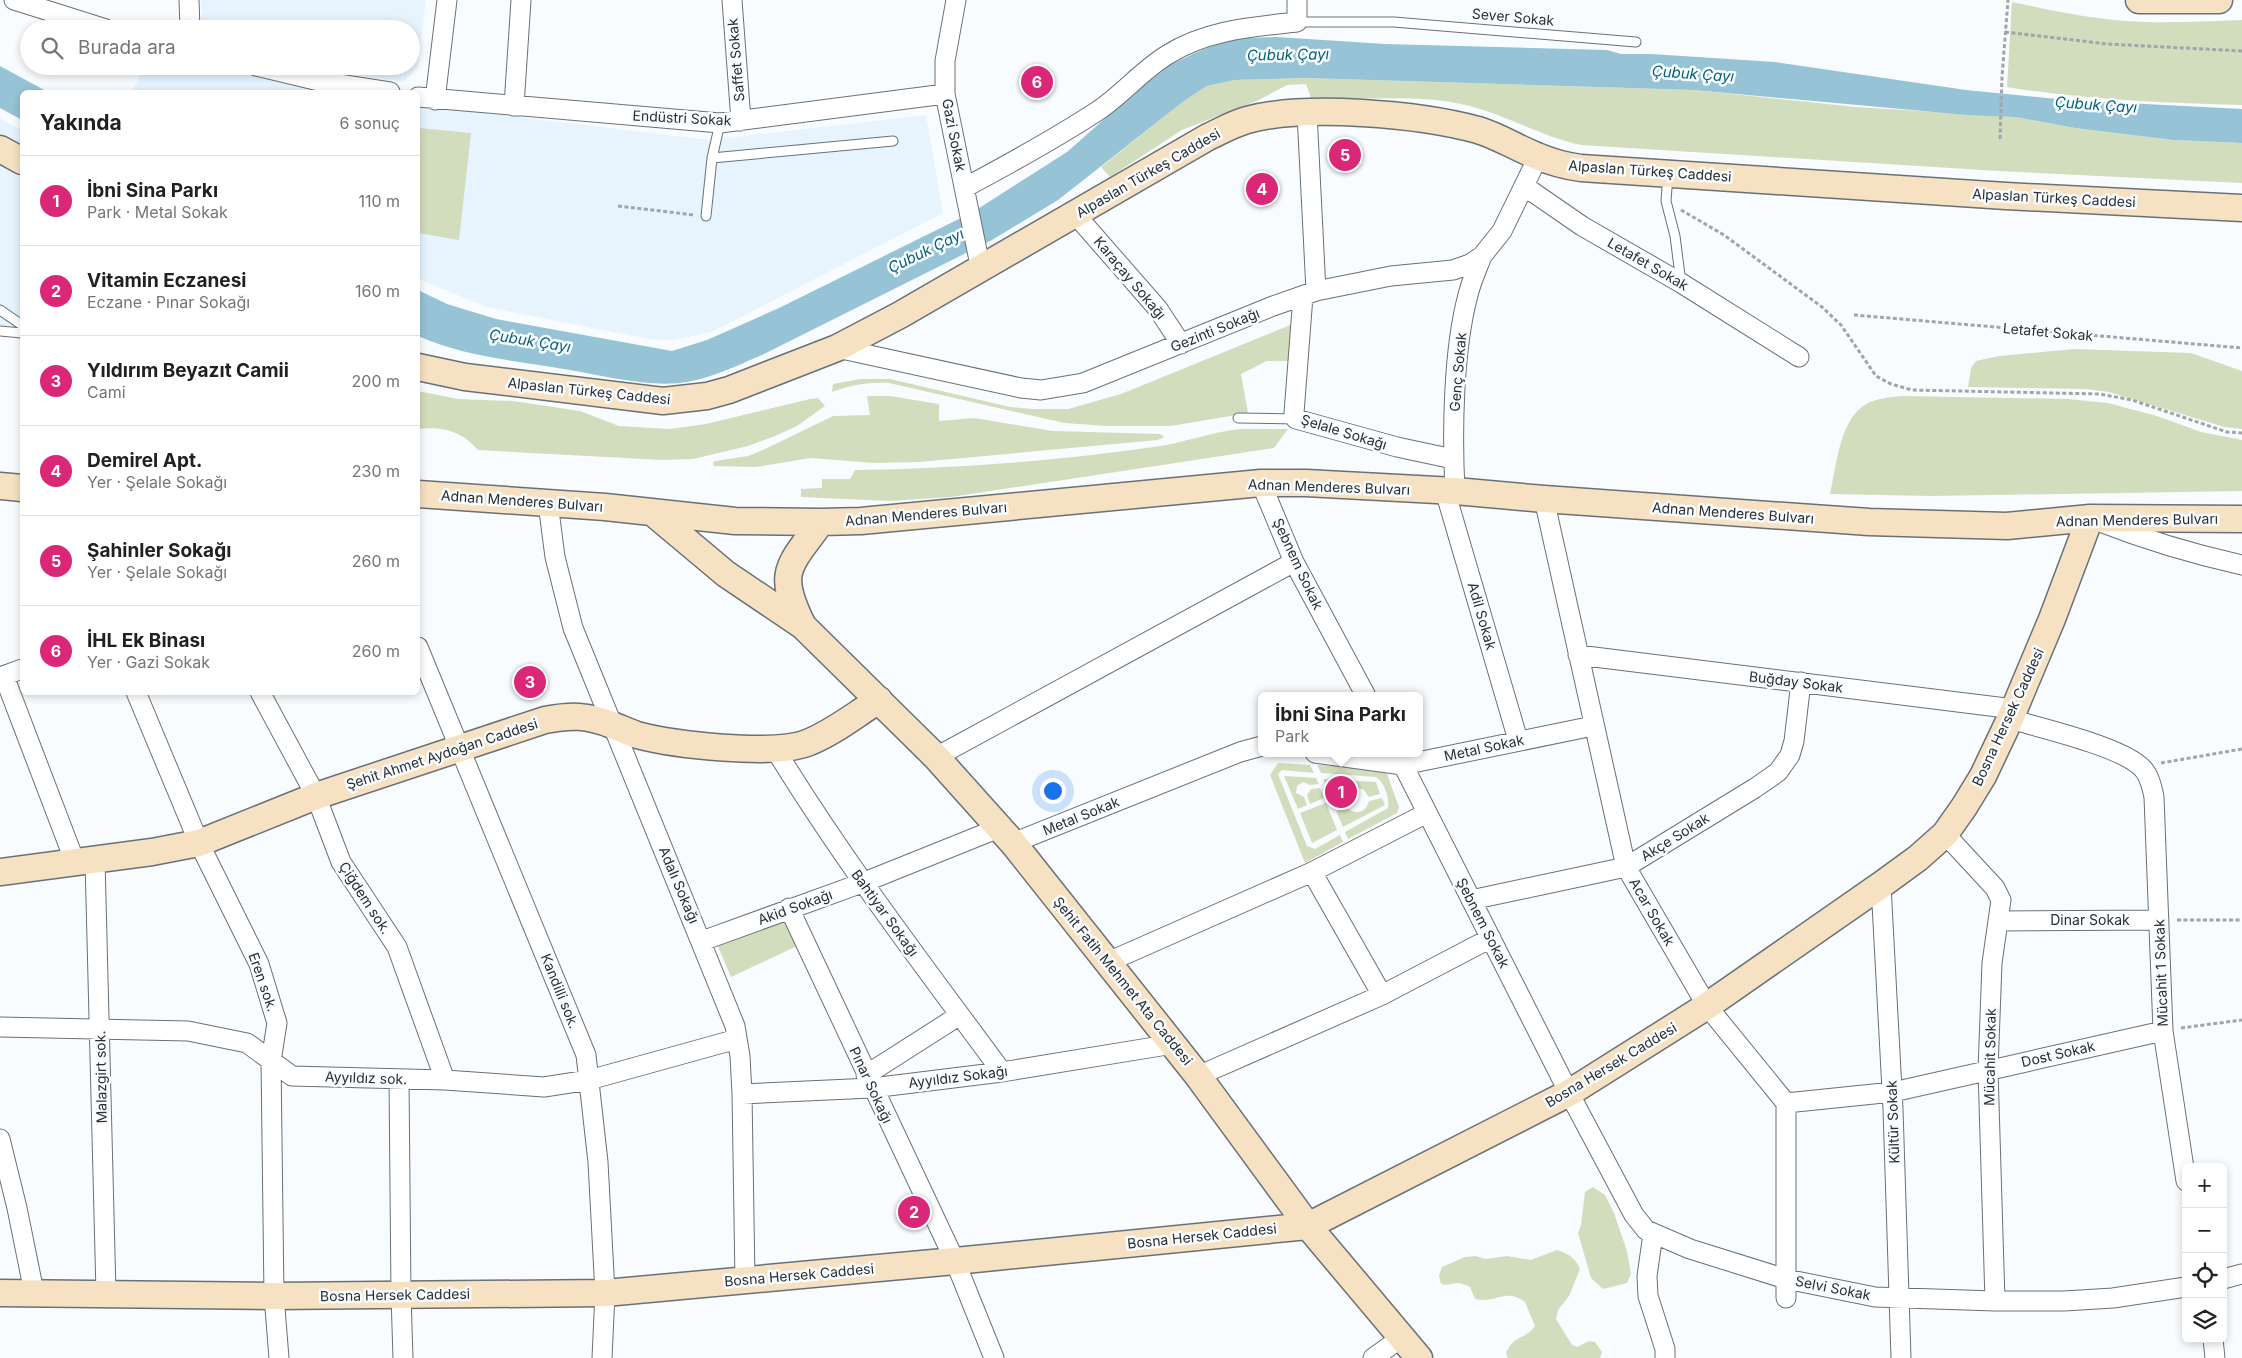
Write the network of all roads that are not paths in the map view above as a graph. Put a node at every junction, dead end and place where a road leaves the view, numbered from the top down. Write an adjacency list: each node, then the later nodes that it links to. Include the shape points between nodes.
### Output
1 (14, 0): 10 (street)
2 (189, 0): 11 (street)
3 (447, 0): 17 (street)
4 (521, 0): 18 (street)
5 (732, 0): 20 (street, Saffet Sokak)
6 (956, 0): 16 (street, Gazi Sokak, via 945,61)
7 (1297, 0): 12 (street)
8 (2139, 0): 9 (main road)
9 (2219, 0)
10 (77, 20)
11 (190, 20)
12 (1297, 22): 13 (lane, Sever Sokak, via 1394,22); 29 (street, via 1227,31 1186,45 1166,56 1098,111)
13 (1636, 42)
14 (294, 75): 15 (street)
15 (377, 90)
16 (945, 94): 20 (street, Endüstri Sokak); 29 (street, Gazi Sokak)
17 (426, 98): 18 (street, Endüstri Sokak)
18 (514, 106): 21 (street, Endüstri Sokak)
19 (1307, 113): 24 (main road, Alpaslan Türkeş Caddesi, via 1389,116 1451,124 1479,130); 31 (main road, Alpaslan Türkeş Caddesi, via 1265,116 1231,126 1188,147); 36 (street, Şelale Sokağı)
20 (741, 121): 21 (street, Endüstri Sokak)
21 (720, 123): 25 (lane)
22 (894, 141): 25 (lane)
23 (0, 149): 26 (main road)
24 (1538, 157): 27 (main road, Alpaslan Türkeş Caddesi, via 1581,168); 28 (street, Gezinti Sokağı)
25 (712, 158): 32 (lane)
26 (20, 160)
27 (1668, 172): 30 (main road, Alpaslan Türkeş Caddesi, via 1978,194); 35 (lane, via 1666,201 1675,236)
28 (1524, 186): 33 (street, Gezinti Sokağı, via 1502,230); 35 (street, Letafet Sokak, via 1582,226)
29 (964, 188): 34 (street, Gazi Sokak)
30 (2242, 208)
31 (1076, 214): 34 (main road, Alpaslan Türkeş Caddesi); 41 (street, Karaçay Sokağı, via 1158,309)
32 (706, 216)
33 (1482, 256): 36 (street, Gezinti Sokağı, via 1453,270 1391,276); 47 (street, Genç Sokak, via 1468,295 1462,328)
34 (979, 260): 42 (main road, Alpaslan Türkeş Caddesi)
35 (1681, 283): 43 (street, Letafet Sokak)
36 (1309, 293): 41 (street, Gezinti Sokağı); 46 (street, Şelale Sokağı, via 1294,413)
37 (0, 310): 38 (lane)
38 (20, 324)
39 (0, 331): 40 (lane)
40 (20, 333)
41 (1180, 344): 42 (street, Gezinti Sokağı, via 1083,383 1041,390)
42 (837, 348): 44 (main road, Alpaslan Türkeş Caddesi, via 729,390 663,401 465,377)
43 (1799, 357)
44 (420, 367)
45 (1238, 418): 46 (lane)
46 (1296, 419): 47 (street, Şelale Sokağı)
47 (1453, 459): 51 (street, Genç Sokak)
48 (1261, 483): 51 (main road, Adnan Menderes Bulvarı); 58 (main road, Adnan Menderes Bulvarı); 59 (street, Şebnem Sokak)
49 (0, 486): 50 (main road)
50 (20, 488)
51 (1450, 491): 53 (main road, Adnan Menderes Bulvarı); 74 (street, Adil Sokak)
52 (420, 494): 54 (main road, Adnan Menderes Bulvarı)
53 (1544, 500): 56 (main road, Adnan Menderes Bulvarı, via 1879,522 2007,526); 63 (street, Acar Sokak)
54 (548, 503): 55 (main road, Adnan Menderes Bulvarı); 72 (street, Adalı Sokağı, via 555,557 573,628)
55 (652, 512): 58 (main road, Adnan Menderes Bulvarı, via 736,521); 61 (main road, Şehit Fatih Mehmet Ata Caddesi, via 726,574)
56 (2090, 518): 57 (main road, Adnan Menderes Bulvarı); 60 (street, via 2156,543); 71 (main road, Bosna Hersek Caddesi)
57 (2242, 519)
58 (821, 522): 61 (main road, Şehit Fatih Mehmet Ata Caddesi, via 789,565 787,588)
59 (1294, 562): 67 (street, Şebnem Sokak); 79 (street)
60 (2242, 565)
61 (803, 626): 70 (main road, Şehit Fatih Mehmet Ata Caddesi)
62 (420, 652): 75 (street, Kandilli sok.)
63 (1578, 655): 66 (street, Buğday Sokak); 73 (street, Acar Sokak)
64 (20, 670): 65 (street)
65 (2, 676): 89 (street, Malazgirt sok.)
66 (1801, 682): 71 (street, Buğday Sokak); 90 (street, Akçe Sokak, via 1794,741 1790,755 1778,772)
67 (1364, 692)
68 (137, 695): 88 (street, Eren sok.)
69 (262, 695): 84 (street, Çiğdem sok.)
70 (880, 700): 77 (main road, Şehit Ahmet Aydoğan Caddesi, via 808,743); 79 (main road, Şehit Fatih Mehmet Ata Caddesi)
71 (2012, 714): 83 (street, Buğday Sokak, via 2102,747); 86 (main road, Bosna Hersek Caddesi, via 1983,776)
72 (611, 724): 75 (main road, Şehit Ahmet Aydoğan Caddesi, via 570,715); 77 (main road, Şehit Ahmet Aydoğan Caddesi, via 635,734 682,744); 100 (street, Adalı Sokağı)
73 (1593, 726): 74 (street, Metal Sokak); 90 (street, Acar Sokak)
74 (1518, 740): 78 (street, Metal Sokak)
75 (460, 747): 84 (main road, Şehit Ahmet Aydoğan Caddesi); 116 (street, Kandilli sok., via 586,1055)
76 (1258, 747): 87 (street, Metal Sokak)
77 (775, 749): 93 (street, Bahtiyar Sokağı)
78 (1423, 755)
79 (936, 757): 87 (main road, Şehit Fatih Mehmet Ata Caddesi)
80 (1372, 757): 82 (street, Metal Sokak)
81 (1412, 757): 82 (street, Metal Sokak)
82 (1400, 759): 85 (street, Şebnem Sokak)
83 (2141, 766): 97 (street, Mücahit 1 Sokak, via 2154,797)
84 (316, 796): 88 (main road, Şehit Ahmet Aydoğan Caddesi); 115 (street, Çiğdem sok., via 340,862 397,947)
85 (1427, 813): 92 (street); 95 (street, Şebnem Sokak)
86 (1945, 834): 94 (main road, Bosna Hersek Caddesi); 98 (street, Mücahit Sokak, via 1995,888 2001,900)
87 (1006, 836): 93 (street, Akid Sokağı); 101 (main road, Şehit Fatih Mehmet Ata Caddesi)
88 (199, 842): 89 (main road, Şehit Ahmet Aydoğan Caddesi); 110 (street, Eren sok., via 259,964 277,1023)
89 (85, 861): 91 (main road, Şehit Ahmet Aydoğan Caddesi); 106 (street, Malazgirt sok.)
90 (1626, 868): 95 (street, Akçe Sokak); 103 (street, Acar Sokak)
91 (0, 872)
92 (1312, 872): 101 (street); 102 (street)
93 (862, 882): 96 (street, Akid Sokağı); 104 (street, Bahtiyar Sokağı)
94 (1882, 885): 103 (main road, Bosna Hersek Caddesi); 118 (street, Kültür Sokak)
95 (1471, 900): 99 (street, Şebnem Sokak)
96 (789, 908): 100 (street, Akid Sokağı); 117 (street, Pınar Sokağı)
97 (2159, 920): 98 (street, Dinar Sokak); 107 (street, Mücahit 1 Sokak)
98 (1998, 921): 111 (street, Mücahit Sokak, via 1992,963)
99 (1491, 938): 102 (street); 119 (street, Şebnem Sokak)
100 (702, 941): 108 (street, Adalı Sokağı, via 731,1013)
101 (1108, 962): 109 (main road, Şehit Fatih Mehmet Ata Caddesi)
102 (1382, 995): 113 (street)
103 (1707, 1006): 119 (main road, Bosna Hersek Caddesi); 121 (street, Acar Sokak)
104 (960, 1015): 112 (street, Bahtiyar Sokağı); 117 (street)
105 (0, 1027): 106 (street, Ayyıldız sok.)
106 (100, 1029): 110 (street, Ayyıldız sok., via 188,1031 247,1043); 134 (street, Malazgirt sok.)
107 (2163, 1031): 111 (street, Dost Sokak); 123 (street, Mücahit 1 Sokak)
108 (737, 1039): 116 (street, Ayyıldız sok.); 120 (street, Adalı Sokağı)
109 (1173, 1044): 112 (street, Ayyıldız Sokağı); 113 (main road, Şehit Fatih Mehmet Ata Caddesi)
110 (271, 1061): 114 (street, Ayyıldız sok., via 292,1076); 137 (street, Eren sok.)
111 (1988, 1070): 118 (street, Dost Sokak); 140 (street, Mücahit Sokak)
112 (1002, 1072): 117 (street, Ayyıldız Sokağı)
113 (1198, 1076): 124 (main road, Şehit Fatih Mehmet Ata Caddesi)
114 (399, 1079): 115 (street, Ayyıldız sok.); 136 (street)
115 (445, 1080): 116 (street, Ayyıldız sok., via 544,1087)
116 (589, 1080): 135 (street, Kandilli sok., via 598,1162)
117 (869, 1082): 120 (street, Ayyıldız Sokağı); 126 (street, Pınar Sokağı)
118 (1893, 1092): 121 (street, Dost Sokak); 139 (street, Kültür Sokak)
119 (1569, 1093): 124 (main road, Bosna Hersek Caddesi); 125 (street, Selvi Sokak, via 1634,1215)
120 (742, 1094): 130 (street, Adalı Sokağı)
121 (1786, 1103): 129 (street)
122 (0, 1140): 132 (street)
123 (2183, 1163)
124 (1308, 1226): 126 (main road, Bosna Hersek Caddesi); 141 (main road, Şehit Fatih Mehmet Ata Caddesi)
125 (1653, 1234): 129 (street, Selvi Sokak); 149 (street, via 1647,1276 1648,1296)
126 (955, 1261): 130 (main road, Bosna Hersek Caddesi); 146 (street, Pınar Sokağı)
127 (2242, 1274): 128 (street)
128 (2227, 1278)
129 (1786, 1279): 138 (street); 139 (street, Selvi Sokak, via 1844,1292)
130 (745, 1280): 135 (main road, Bosna Hersek Caddesi)
131 (2182, 1288): 140 (street, Selvi Sokak, via 2113,1298)
132 (34, 1292): 133 (main road, Bosna Hersek Caddesi); 134 (main road, Bosna Hersek Caddesi)
133 (0, 1293)
134 (106, 1293): 137 (main road, Bosna Hersek Caddesi)
135 (605, 1293): 136 (main road, Bosna Hersek Caddesi); 145 (street, Kandilli sok.)
136 (401, 1295): 137 (main road, Bosna Hersek Caddesi); 144 (street)
137 (274, 1296): 143 (street, Eren sok.)
138 (1786, 1298)
139 (1899, 1299): 140 (street, Selvi Sokak); 150 (street, Kültür Sokak)
140 (1995, 1301)
141 (1401, 1338): 147 (street); 148 (main road, Şehit Fatih Mehmet Ata Caddesi)
142 (2213, 1343): 151 (street)
143 (279, 1358)
144 (403, 1358)
145 (602, 1358)
146 (994, 1358)
147 (1373, 1358)
148 (1419, 1358)
149 (1665, 1358)
150 (1901, 1358)
151 (2215, 1358)

